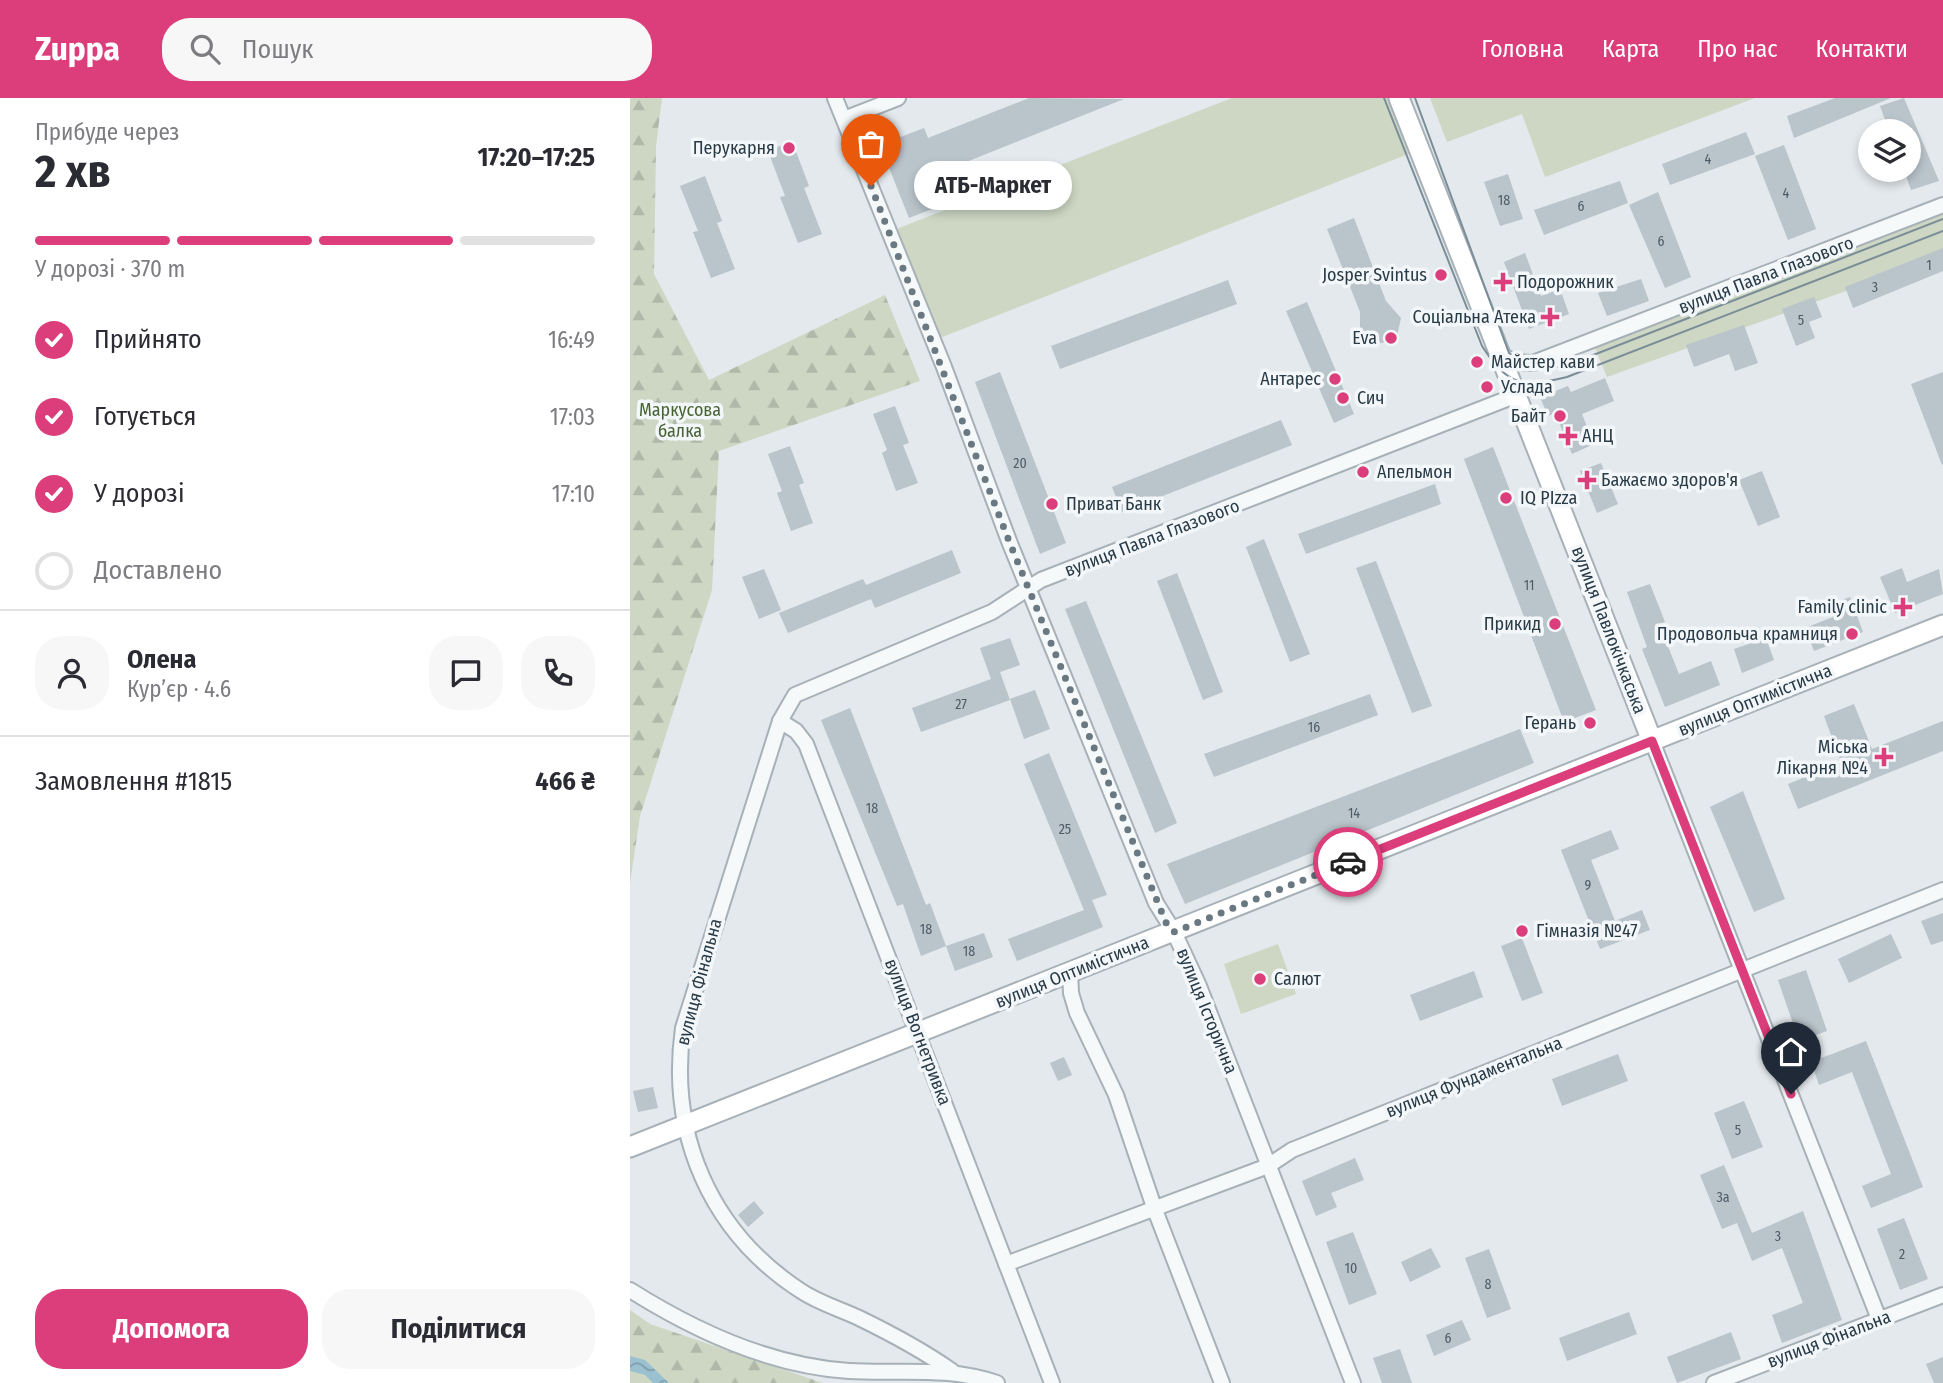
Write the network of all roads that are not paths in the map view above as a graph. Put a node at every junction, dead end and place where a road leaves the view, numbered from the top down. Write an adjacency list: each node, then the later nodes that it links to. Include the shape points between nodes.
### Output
1 (835, 98): 4 (street, вулиця Історична)
2 (898, 98): 4 (street)
3 (1399, 98): 6 (street, вулиця Павлокічкаська)
4 (844, 119): 8 (street, вулиця Історична)
5 (1943, 205): 6 (street, вулиця Павла Глазового, via 1533,363)
6 (1502, 356): 7 (street, вулиця Павлокічкаська)
7 (1517, 395): 8 (street, вулиця Павла Глазового); 11 (street, вулиця Павлокічкаська)
8 (1029, 587): 10 (street, вулиця Павла Глазового, via 992,612 795,695); 13 (street, вулиця Історична, via 1160,911)
9 (1943, 625): 11 (street, вулиця Оптимістична)
10 (780, 721): 16 (street, вулиця Вогнетривка, via 806,744); 17 (street, вулиця Фінальна, via 683,1028 678,1078)
11 (1652, 741): 13 (street, вулиця Оптимістична); 14 (street, вулиця Павлокічкаська)
12 (1943, 890): 14 (street, вулиця Фундаментальна)
13 (1174, 932): 15 (street, вулиця Оптимістична); 19 (street, вулиця Історична)
14 (1742, 969): 19 (street, вулиця Фундаментальна, via 1292,1150); 24 (street, вулиця Павлокічкаська)
15 (1070, 971): 16 (street, вулиця Оптимістична); 20 (street, via 1070,993 1077,1013 1116,1095)
16 (919, 1034): 17 (street, вулиця Оптимістична); 21 (street, вулиця Вогнетривка)
17 (685, 1126): 18 (street, вулиця Оптимістична); 25 (street, вулиця Фінальна, via 707,1190 755,1252 813,1297 919,1347)
18 (630, 1147)
19 (1268, 1166): 20 (street, вулиця Фундаментальна); 29 (street, вулиця Історична)
20 (1155, 1210): 21 (street, вулиця Фундаментальна); 28 (street)
21 (1006, 1264): 27 (street, вулиця Вогнетривка)
22 (630, 1290): 25 (street, вулиця Фінальна, via 693,1325 775,1359 850,1371)
23 (1943, 1295): 24 (street, вулиця Фінальна)
24 (1880, 1319): 30 (street, вулиця Фінальна)
25 (952, 1371): 26 (street, вулиця Фінальна)
26 (997, 1383)
27 (1052, 1383)
28 (1222, 1383)
29 (1353, 1383)
30 (1714, 1383)

